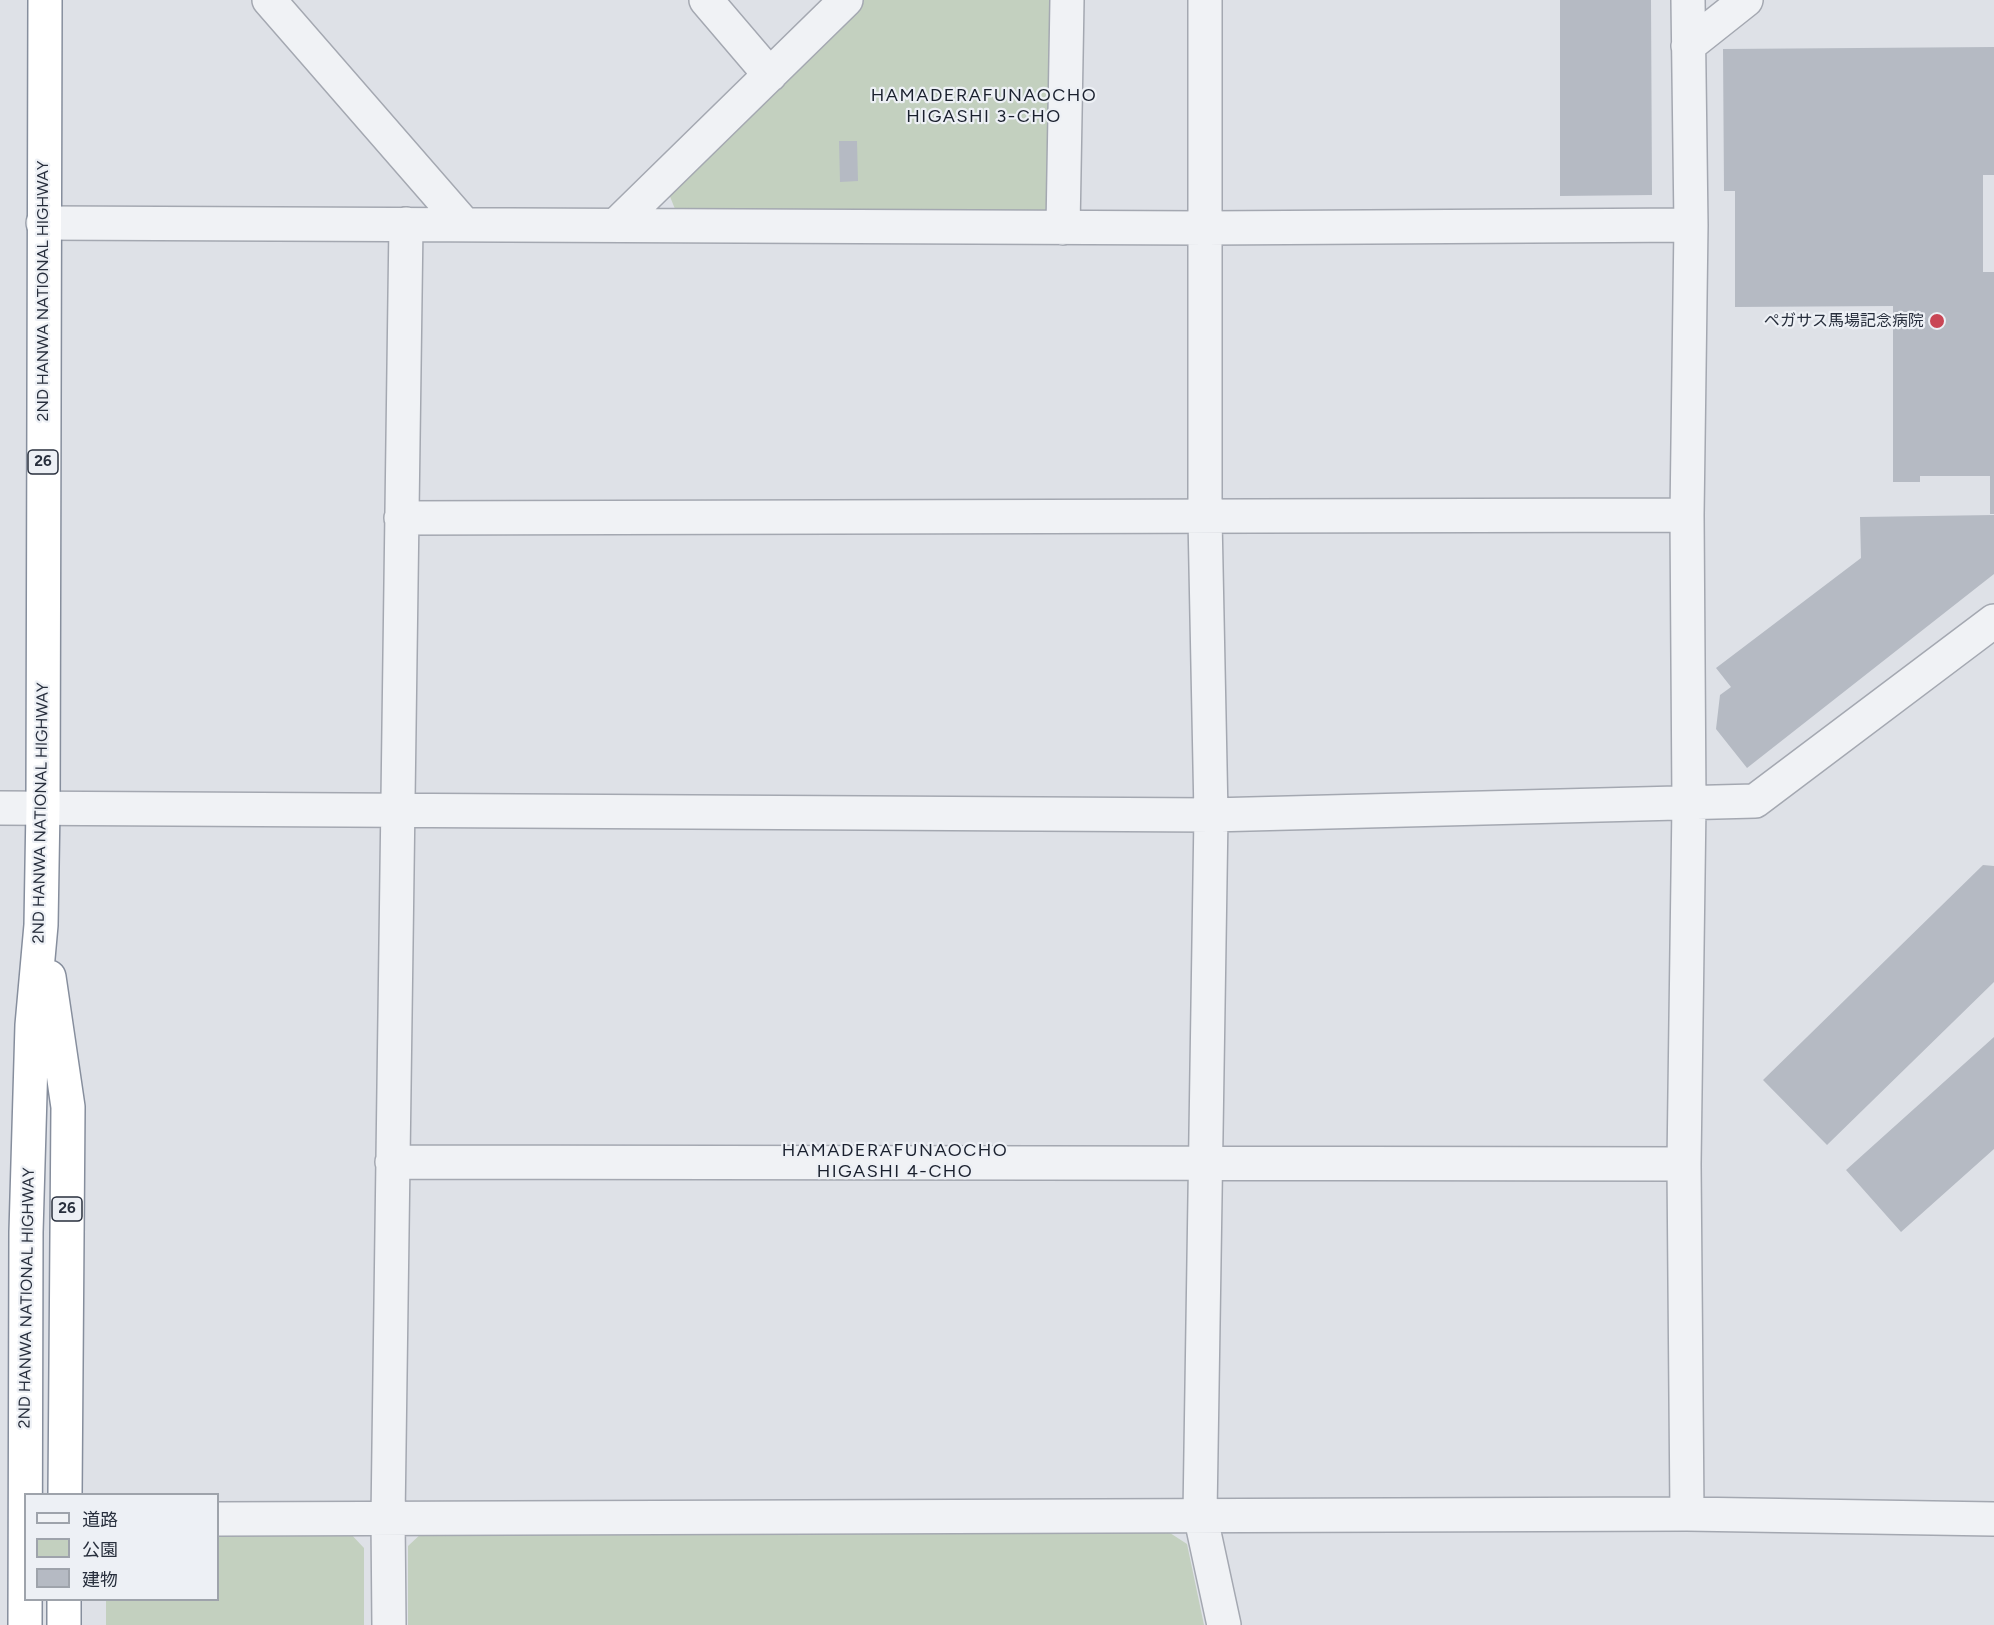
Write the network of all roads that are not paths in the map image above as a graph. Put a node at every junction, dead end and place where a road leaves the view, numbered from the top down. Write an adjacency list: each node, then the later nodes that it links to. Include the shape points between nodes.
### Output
1 (45, 0): 11 (highway, 2ND HANWA NATIONAL HIGHWAY / 26)
2 (269, 0): 13 (street)
3 (706, 0): 10 (street)
4 (846, 0): 10 (street)
5 (1067, 0): 16 (street)
6 (1205, 0): 17 (street)
7 (1689, 0): 9 (street)
8 (1746, 0): 9 (street)
9 (1688, 46): 15 (street)
10 (770, 75): 14 (street)
11 (43, 223): 12 (street); 23 (highway, 2ND HANWA NATIONAL HIGHWAY / 26)
12 (406, 224): 13 (street); 19 (street)
13 (464, 224): 14 (street)
14 (616, 225): 16 (street)
15 (1691, 225): 17 (street); 18 (street)
16 (1063, 228): 17 (street)
17 (1206, 228): 20 (street)
18 (1688, 515): 20 (street); 22 (street)
19 (401, 518): 20 (street); 25 (street)
20 (1205, 518): 26 (street)
21 (1994, 621): 22 (street, via 1755,801)
22 (1689, 804): 26 (street); 30 (street)
23 (43, 807): 24 (street); 25 (street); 27 (highway, 2ND HANWA NATIONAL HIGHWAY / 26)
24 (0, 808)
25 (397, 809): 26 (street); 28 (street)
26 (1211, 815): 29 (street)
27 (41, 925): 31 (highway, 2ND HANWA NATIONAL HIGHWAY / 26, via 32,1025 26,1232); 32 (highway, 26, via 68,1107)
28 (392, 1162): 29 (street); 35 (street)
29 (1204, 1164): 30 (street); 34 (street)
30 (1684, 1164): 33 (street)
31 (25, 1493)
32 (64, 1493)
33 (1687, 1514): 34 (street); 37 (street)
34 (1200, 1515): 35 (street); 43 (street)
35 (388, 1518): 36 (street); 42 (street)
36 (219, 1519)
37 (1994, 1519)
38 (25, 1601): 40 (highway, 2ND HANWA NATIONAL HIGHWAY / 26)
39 (64, 1601): 41 (highway)
40 (25, 1625)
41 (64, 1625)
42 (389, 1625)
43 (1224, 1625)

